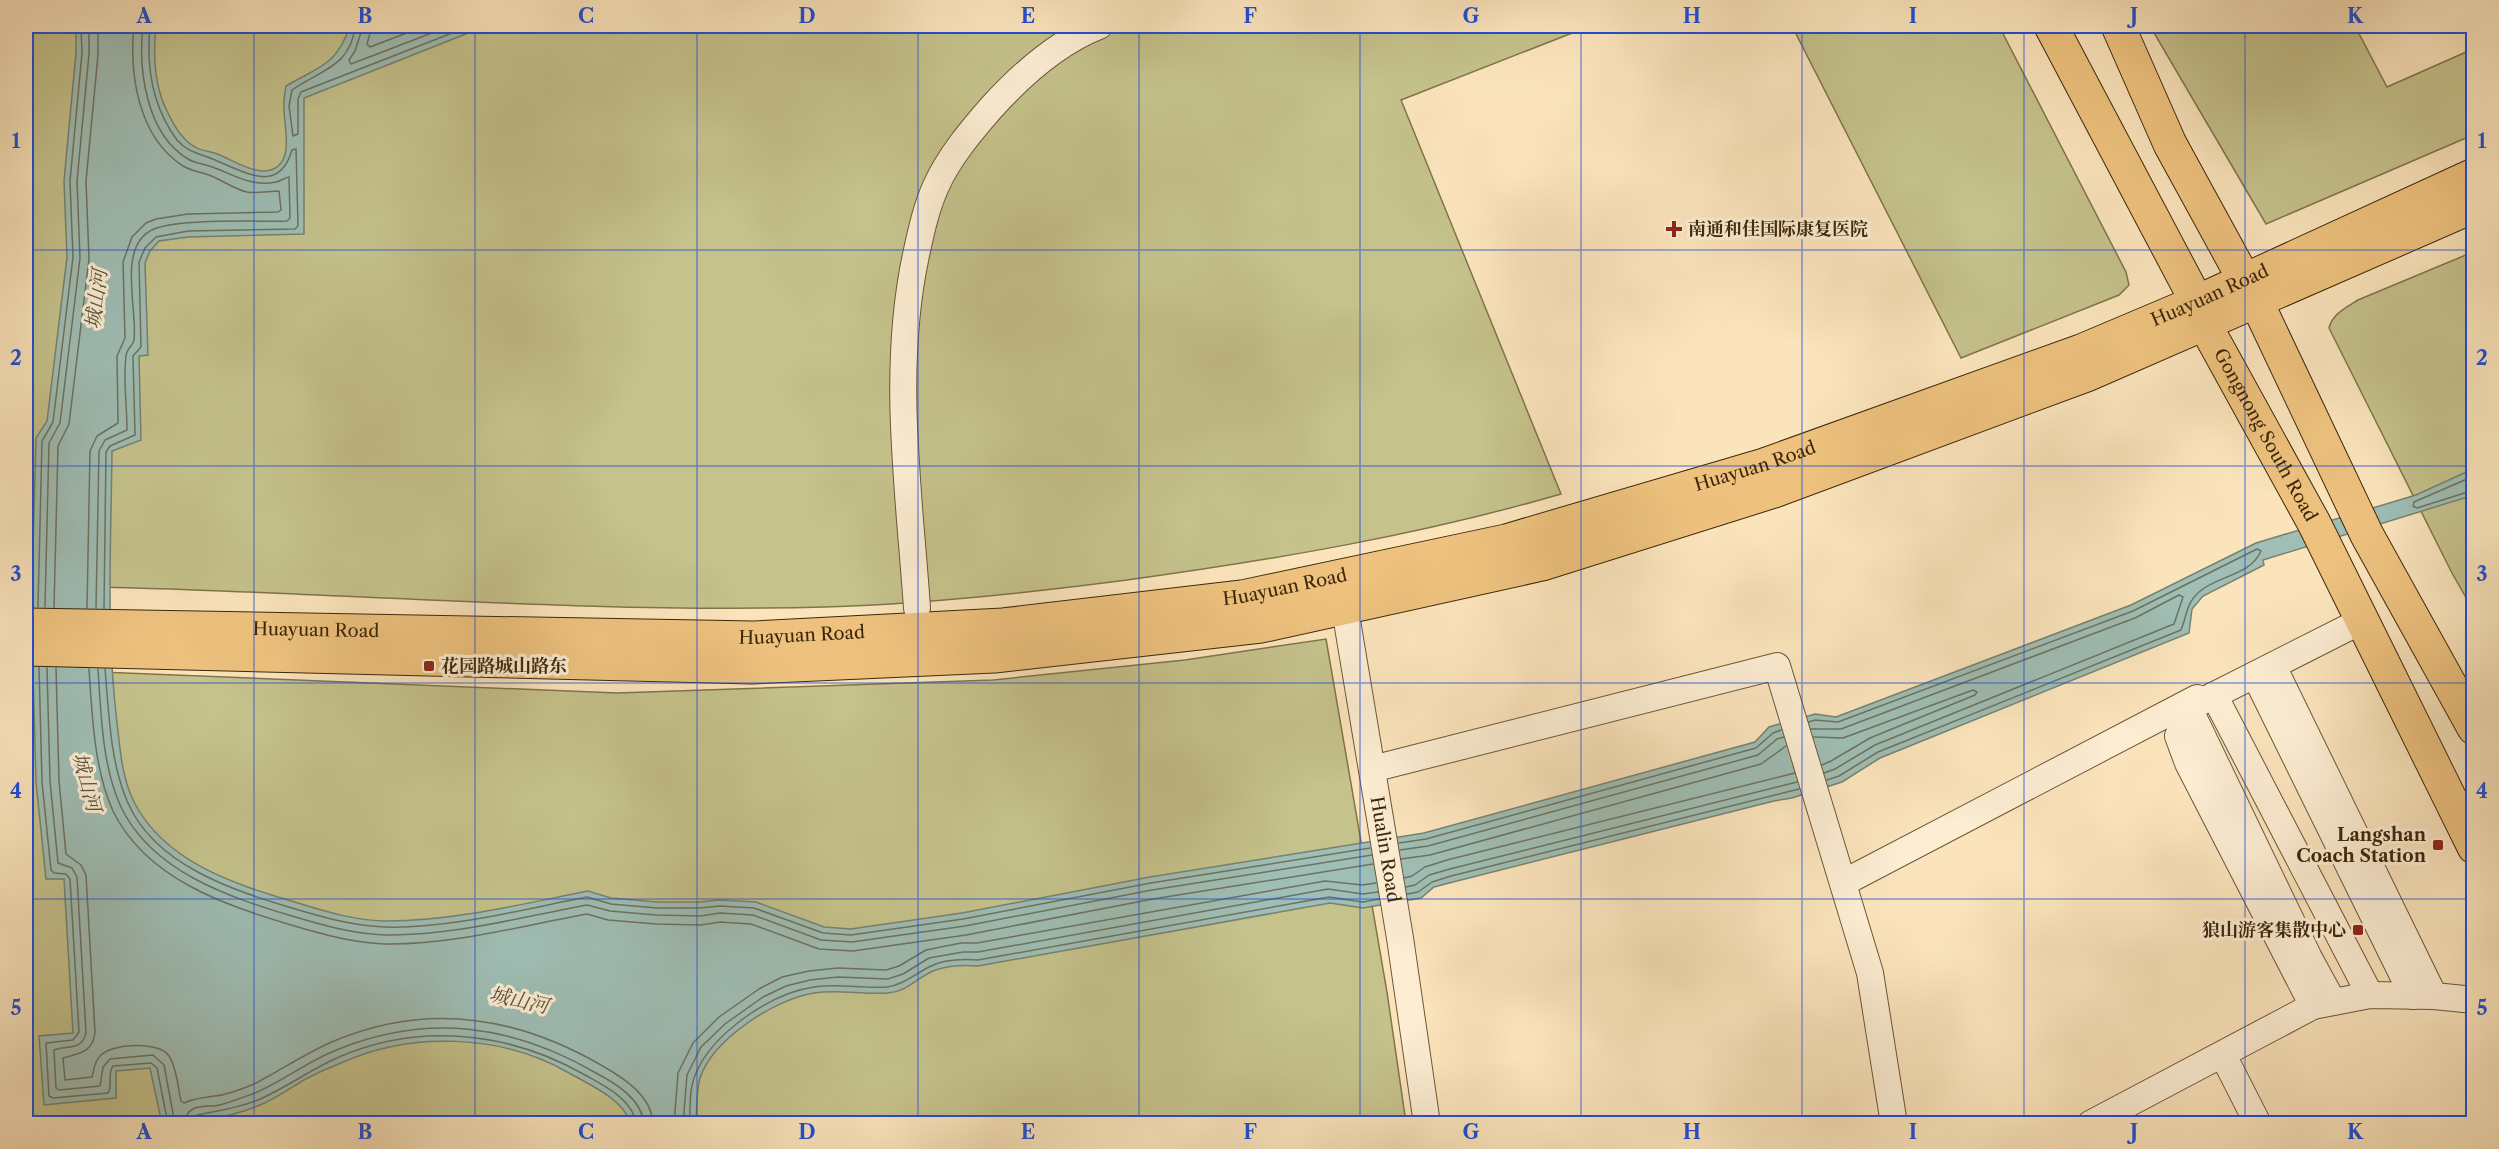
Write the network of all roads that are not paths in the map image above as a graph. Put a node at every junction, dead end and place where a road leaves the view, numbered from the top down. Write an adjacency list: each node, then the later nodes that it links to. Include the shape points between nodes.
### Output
1 (1099, 26): 9 (street, via 1051,54 1006,91 969,134 945,170 921,229 908,291 902,356)
2 (2051, 26): 7 (main road, Gongnong South Road)
3 (2118, 26): 6 (main road, via 2170,144)
4 (2474, 176): 6 (main road, Huayuan Road)
5 (2474, 207): 6 (main road, Huayuan Road)
6 (2250, 291): 7 (main road, Huayuan Road); 16 (main road, via 2367,535)
7 (2201, 313): 8 (main road, Huayuan Road, via 2081,351 1764,465); 10 (main road, Gongnong South Road)
8 (1342, 592): 12 (main road, Huayuan Road, via 1242,597 1003,625 754,638); 17 (street, Hualin Road)
9 (917, 608)
10 (2363, 620): 14 (street); 18 (main road, Gongnong South Road)
11 (26, 625): 12 (main road, Huayuan Road)
12 (116, 638): 13 (main road, Huayuan Road)
13 (26, 649)
14 (2264, 670): 15 (street); 19 (street, via 2259,665); 21 (street)
15 (2214, 695): 20 (street); 23 (street, via 2189,708 2178,736 2188,763)
16 (2474, 728)
17 (1372, 769): 19 (street, via 1777,666); 26 (street, Hualin Road)
18 (2474, 847)
19 (1844, 884): 27 (street, via 1870,973)
20 (2370, 995): 21 (street); 23 (street)
21 (2424, 996): 22 (street)
22 (2474, 1000)
23 (2323, 1004): 24 (street)
24 (2223, 1055): 25 (street); 28 (street)
25 (2101, 1121)
26 (1427, 1124)
27 (1894, 1124)
28 (2258, 1124)

